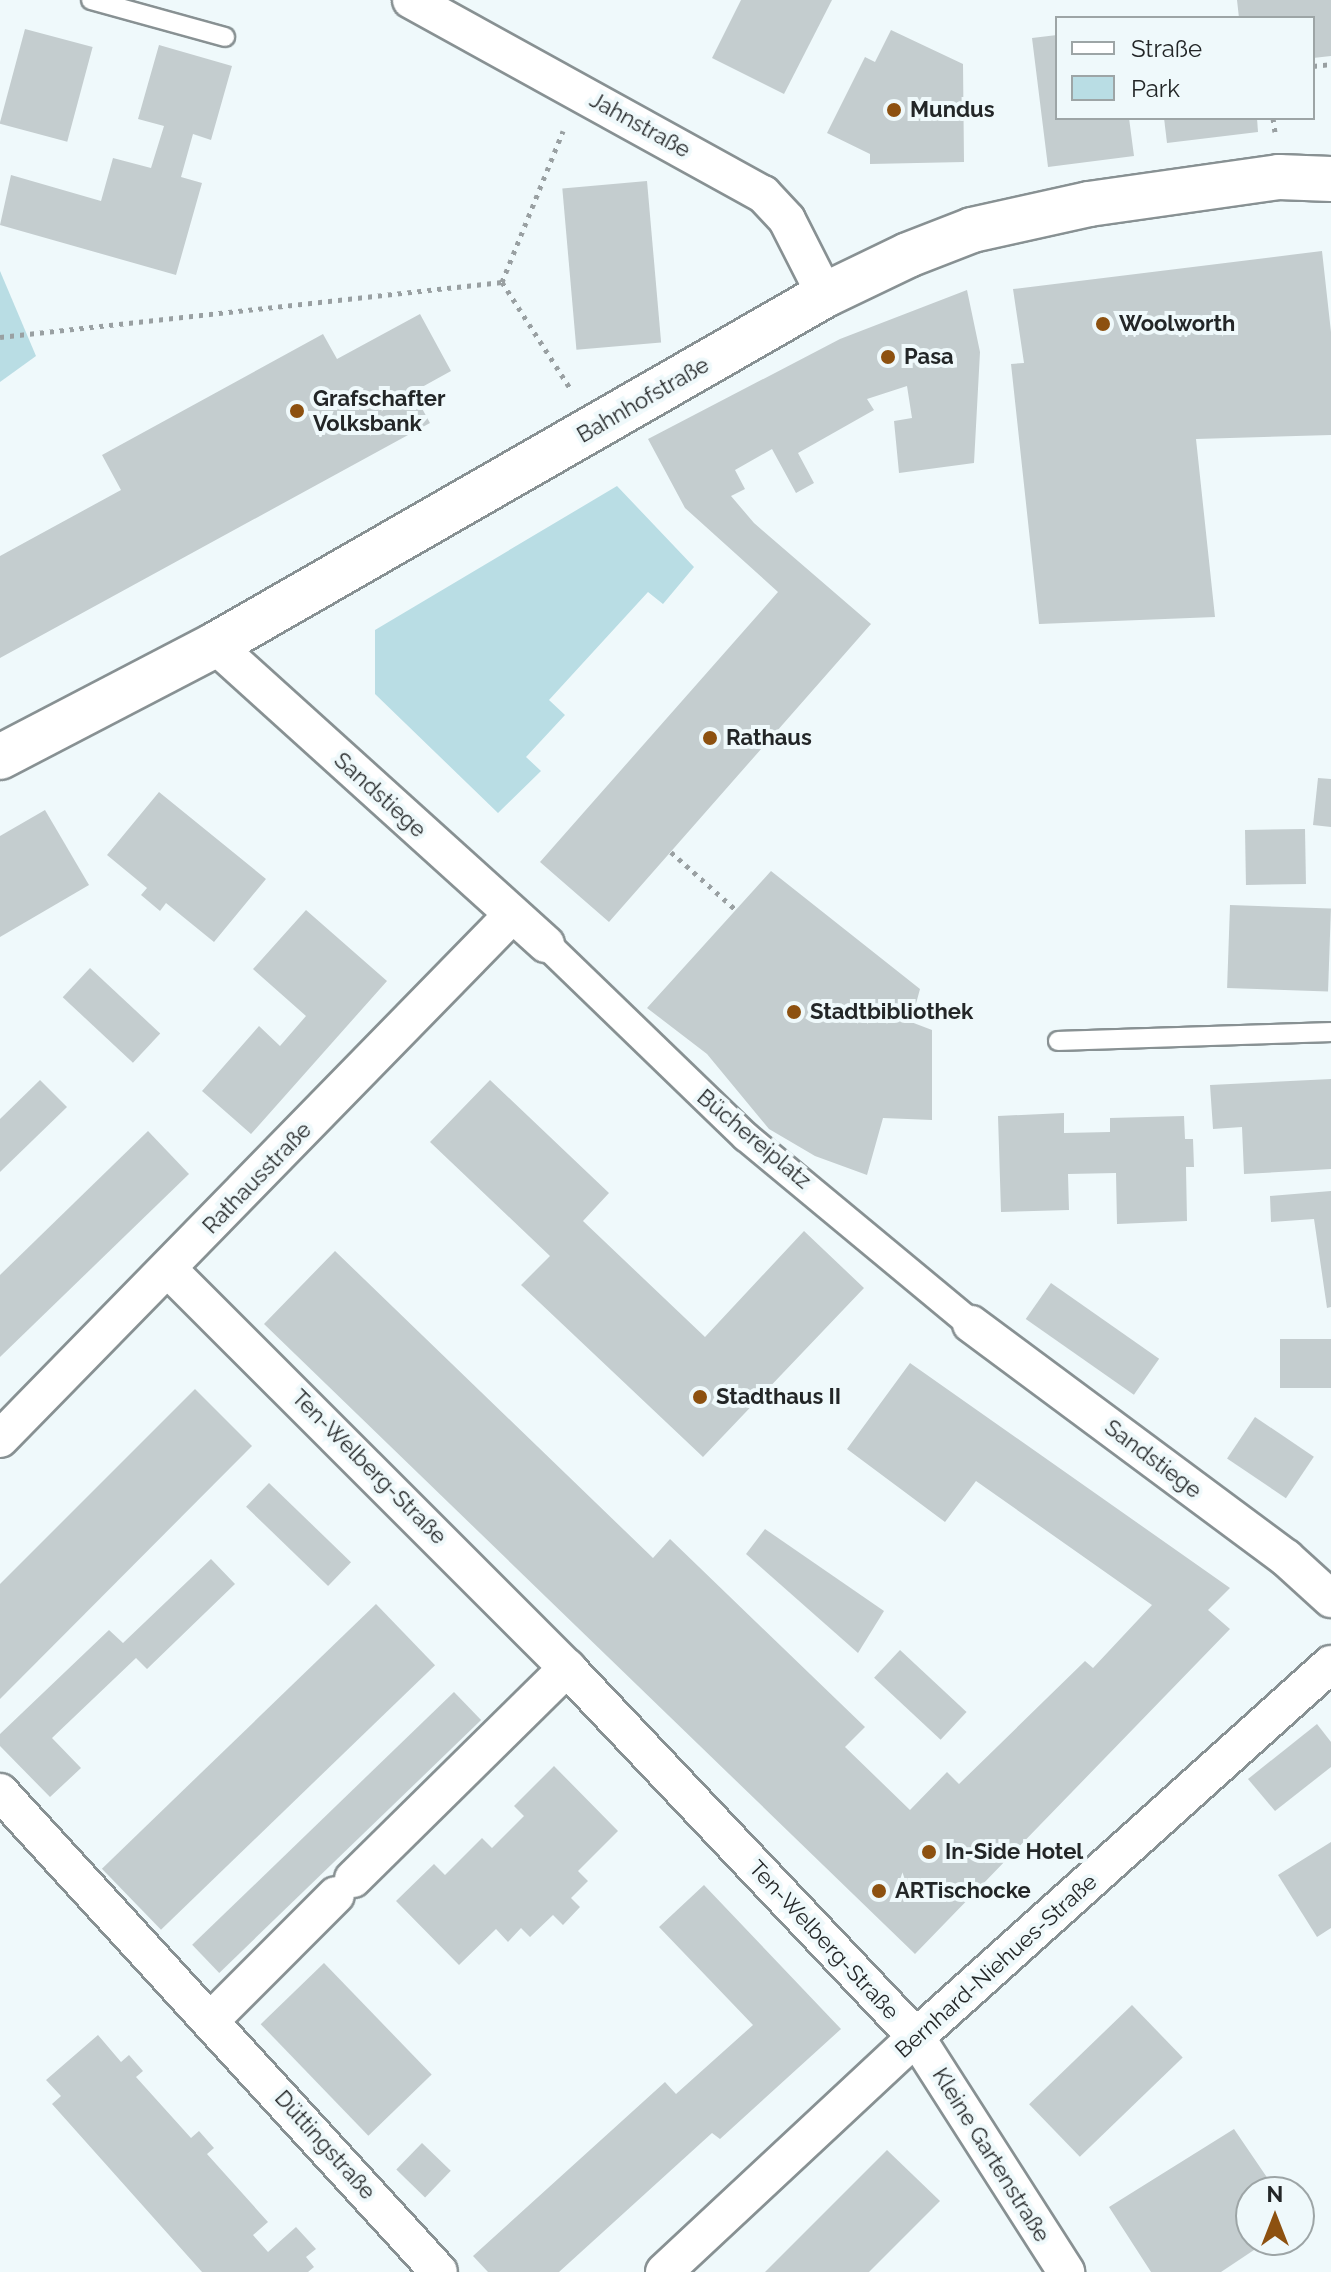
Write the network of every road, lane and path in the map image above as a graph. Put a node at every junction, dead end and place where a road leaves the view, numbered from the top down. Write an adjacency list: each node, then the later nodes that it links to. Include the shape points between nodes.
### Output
1 (91, 0): 3 (lane)
2 (411, 0): 4 (street, Jahnstraße)
3 (225, 37)
4 (579, 91): 6 (path); 7 (street, Jahnstraße, via 763,194 787,220)
5 (1331, 179): 7 (street, Bahnhofstraße, via 1305,175 1211,185 981,228)
6 (502, 282): 8 (path); 9 (path)
7 (825, 295): 9 (street, Bahnhofstraße)
8 (0, 337)
9 (595, 427): 10 (street, Bahnhofstraße)
10 (215, 645): 11 (street, Bahnhofstraße); 14 (street, Sandstiege)
11 (0, 757)
12 (671, 852): 13 (path)
13 (736, 910)
14 (512, 915): 15 (street, Sandstiege); 18 (street, Rathausstraße)
15 (546, 944): 19 (street, Büchereiplatz, via 746,1137)
16 (1331, 1032): 17 (lane)
17 (1058, 1041)
18 (168, 1269): 20 (street, Rathausstraße); 23 (street, Ten-Welberg-Straße)
19 (971, 1324): 21 (street, Sandstiege, via 1286,1558)
20 (0, 1439)
21 (1331, 1599)
22 (1331, 1664): 26 (street, Bernhard-Niehues-Straße)
23 (567, 1668): 25 (street); 26 (street, Ten-Welberg-Straße)
24 (0, 1792): 25 (street, Düttingstraße)
25 (212, 2019): 28 (street, Düttingstraße)
26 (916, 2037): 27 (street, Bernhard-Niehues-Straße); 29 (street, Kleine Gartenstraße)
27 (685, 2265)
28 (439, 2272)
29 (1066, 2272)

